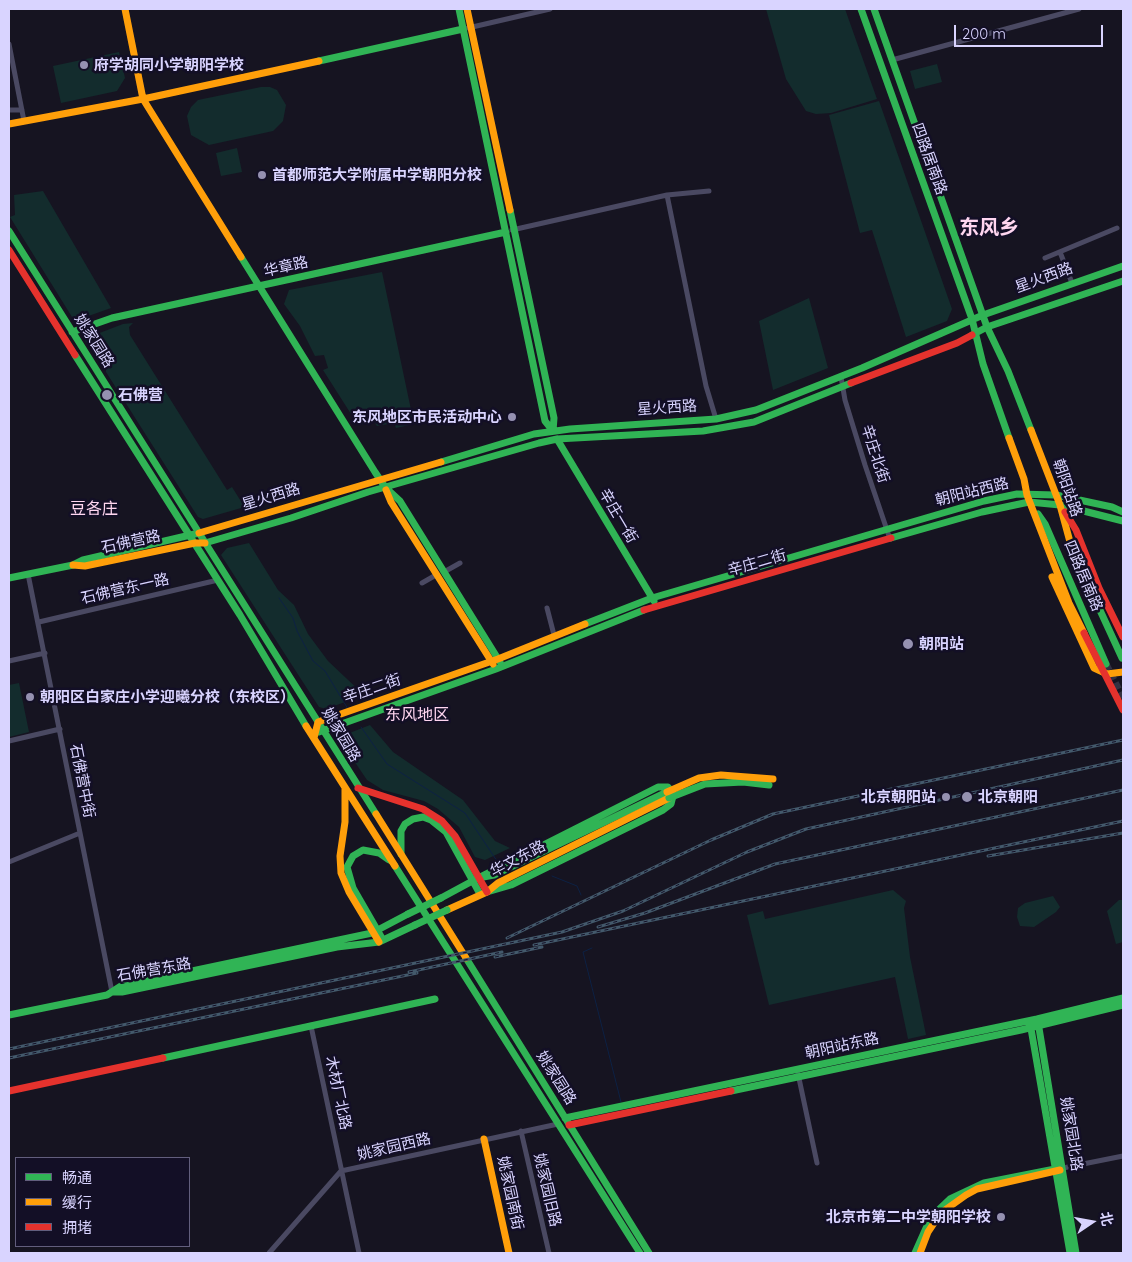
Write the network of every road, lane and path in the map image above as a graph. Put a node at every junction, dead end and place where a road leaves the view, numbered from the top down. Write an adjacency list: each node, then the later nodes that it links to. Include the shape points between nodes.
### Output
1 (125, 9): 12 (main road)
2 (458, 9): 9 (main road)
3 (467, 9): 8 (main road)
4 (550, 9): 8 (street)
5 (860, 9): 30 (main road, 四路居南路)
6 (874, 9): 11 (main road, 朝阳站路)
7 (1079, 9): 11 (street)
8 (471, 27): 9 (street); 21 (main road)
9 (463, 29): 12 (main road); 21 (main road)
10 (9, 44): 14 (street)
11 (892, 60): 29 (main road, 朝阳站路)
12 (143, 99): 15 (main road); 28 (main road)
13 (9, 110): 14 (street)
14 (22, 110): 15 (street)
15 (24, 121): 16 (main road)
16 (9, 124)
17 (709, 191): 18 (street)
18 (667, 195): 21 (street); 36 (street, via 706,386)
19 (1117, 228): 23 (street)
20 (9, 231): 32 (main road, 姚家园路)
21 (510, 231): 28 (main road, 华章路); 37 (main road, via 545,421)
22 (9, 250): 48 (main road, 姚家园路)
23 (1060, 252): 24 (street); 27 (street)
24 (1045, 258)
25 (1123, 266): 27 (main road, 星火西路)
26 (1123, 281): 31 (main road, 星火西路)
27 (1072, 283): 29 (main road, 星火西路)
28 (260, 287): 32 (main road, 华章路, via 112,318); 39 (main road)
29 (982, 315): 30 (main road, 星火西路); 31 (main road, 朝阳站路)
30 (972, 319): 33 (main road); 34 (main road, 星火西路)
31 (986, 328): 33 (main road, 星火西路); 41 (main road, 朝阳站路, via 1008,371)
32 (72, 332): 47 (main road, 姚家园路)
33 (976, 332): 35 (main road, 星火西路, via 957,343); 42 (main road, via 982,364)
34 (841, 376): 35 (street, 辛庄北街); 36 (main road, 星火西路, via 756,410)
35 (842, 386): 38 (main road, 星火西路, via 766,418 734,427); 46 (street, 辛庄北街)
36 (716, 419): 37 (main road, 星火西路)
37 (554, 431): 38 (street); 39 (main road, 星火西路)
38 (557, 440): 40 (main road, 星火西路); 61 (main road, 辛庄一街)
39 (380, 478): 40 (main road); 47 (main road, 星火西路)
40 (385, 487): 51 (main road, 星火西路); 54 (main road, via 400,501); 56 (main road)
41 (1056, 495): 42 (main road, 朝阳站西路); 43 (main road, 朝阳站路); 44 (main road, 朝阳站西路)
42 (1028, 498): 43 (main road, 朝阳站西路); 46 (main road, 朝阳站西路, via 984,501); 49 (main road, 朝阳站西路); 71 (main road, 四路居南路, via 1045,524); 74 (main road, via 1069,602)
43 (1060, 505): 45 (main road, 朝阳站西路); 66 (main road, via 1076,530); 68 (main road, 朝阳站路, via 1073,553)
44 (1123, 512)
45 (1123, 521)
46 (887, 529): 49 (street, 辛庄北街); 61 (main road, 辛庄二街)
47 (199, 532): 48 (main road, 星火西路); 51 (main road, 姚家园路)
48 (190, 536): 50 (main road, 姚家园路); 53 (main road, 石佛营路)
49 (890, 539): 62 (main road, 辛庄二街)
50 (194, 543): 51 (main road, 星火西路); 53 (main road, 石佛营路, via 85,566); 59 (main road, 姚家园路)
51 (205, 543): 75 (main road, 姚家园路)
52 (460, 563): 54 (street)
53 (73, 565): 55 (main road, 石佛营路)
54 (444, 572): 70 (main road)
55 (28, 574): 58 (main road, 石佛营路); 64 (street, 石佛营中街)
56 (436, 575): 60 (street); 70 (main road)
57 (1052, 577): 73 (main road, via 1094,668 1107,674)
58 (9, 578)
59 (218, 580): 64 (street, 石佛营东一路); 78 (main road, 姚家园路)
60 (422, 583)
61 (652, 598): 62 (main road, 辛庄一街); 65 (main road, 辛庄二街)
62 (658, 606): 72 (main road, 辛庄二街, via 593,628)
63 (547, 608): 65 (street)
64 (38, 622): 67 (street, 石佛营中街)
65 (554, 636): 70 (main road, 辛庄二街)
66 (1123, 637)
67 (45, 653): 69 (street); 76 (street, 石佛营中街)
68 (1122, 658)
69 (9, 660)
70 (495, 660): 72 (main road); 75 (main road, 辛庄二街)
71 (1106, 664)
72 (500, 668): 77 (main road, 辛庄二街)
73 (1123, 672)
74 (1123, 710)
75 (318, 722): 77 (main road, 姚家园路); 78 (main road)
76 (60, 729): 79 (street); 84 (street, 石佛营中街)
77 (322, 729): 78 (main road, 辛庄二街); 82 (main road, 姚家园路)
78 (314, 738): 81 (main road, 姚家园路)
79 (9, 741)
80 (771, 782): 83 (main road, bridge, via 721,774 699,778)
81 (345, 787): 87 (main road, 姚家园路); 90 (main road, via 341,872 349,892)
82 (358, 788): 85 (main road, 姚家园路); 88 (main road, via 434,815 454,836)
83 (668, 795): 88 (main road, 华文东路, via 494,875); 89 (main road, 华文东路)
84 (80, 833): 86 (street); 92 (street, 石佛营中街)
85 (401, 856): 88 (main road, via 401,831 405,824 423,817 446,832); 101 (main road, 姚家园路)
86 (9, 862)
87 (394, 863): 90 (main road, via 368,850 353,856 347,867 353,888); 102 (main road, 姚家园路)
88 (476, 880): 89 (main road); 89 (main road, via 658,787 668,786 673,796 671,804 663,810 511,886); 90 (main road, 华文东路, bridge)
89 (483, 893): 91 (main road, 华文东路, bridge)
90 (374, 931): 91 (main road); 92 (main road, 石佛营东路, via 121,986)
91 (380, 941): 92 (main road, 石佛营东路)
92 (112, 992): 96 (main road)
93 (1123, 998): 97 (main road, 朝阳站东路)
94 (435, 1000): 98 (main road)
95 (1123, 1005): 97 (main road, 朝阳站东路)
96 (9, 1015)
97 (1034, 1023): 99 (main road, 朝阳站东路); 107 (main road, 姚家园北路)
98 (312, 1026): 100 (main road); 108 (street, 木材厂北路)
99 (798, 1072): 101 (main road, 朝阳站东路); 106 (street)
100 (9, 1091)
101 (567, 1121): 114 (main road, 姚家园路)
102 (558, 1124): 103 (street, 姚家园西路); 113 (main road, 姚家园路)
103 (521, 1131): 104 (street, 姚家园西路); 112 (street, 姚家园旧路)
104 (484, 1139): 108 (street, 姚家园西路); 111 (main road, 姚家园南街)
105 (1123, 1156): 107 (street)
106 (817, 1164)
107 (1059, 1170): 115 (main road, via 984,1182 964,1190 931,1217 918,1240); 116 (main road, via 966,1194 936,1220); 117 (main road, 姚家园北路); 118 (main road, 姚家园北路)
108 (341, 1171): 109 (street, 姚家园西路); 110 (street, 木材厂北路)
109 (269, 1253)
110 (359, 1253)
111 (509, 1253)
112 (549, 1253)
113 (640, 1253)
114 (649, 1253)
115 (915, 1253)
116 (920, 1253)
117 (1070, 1253)
118 (1076, 1253)

